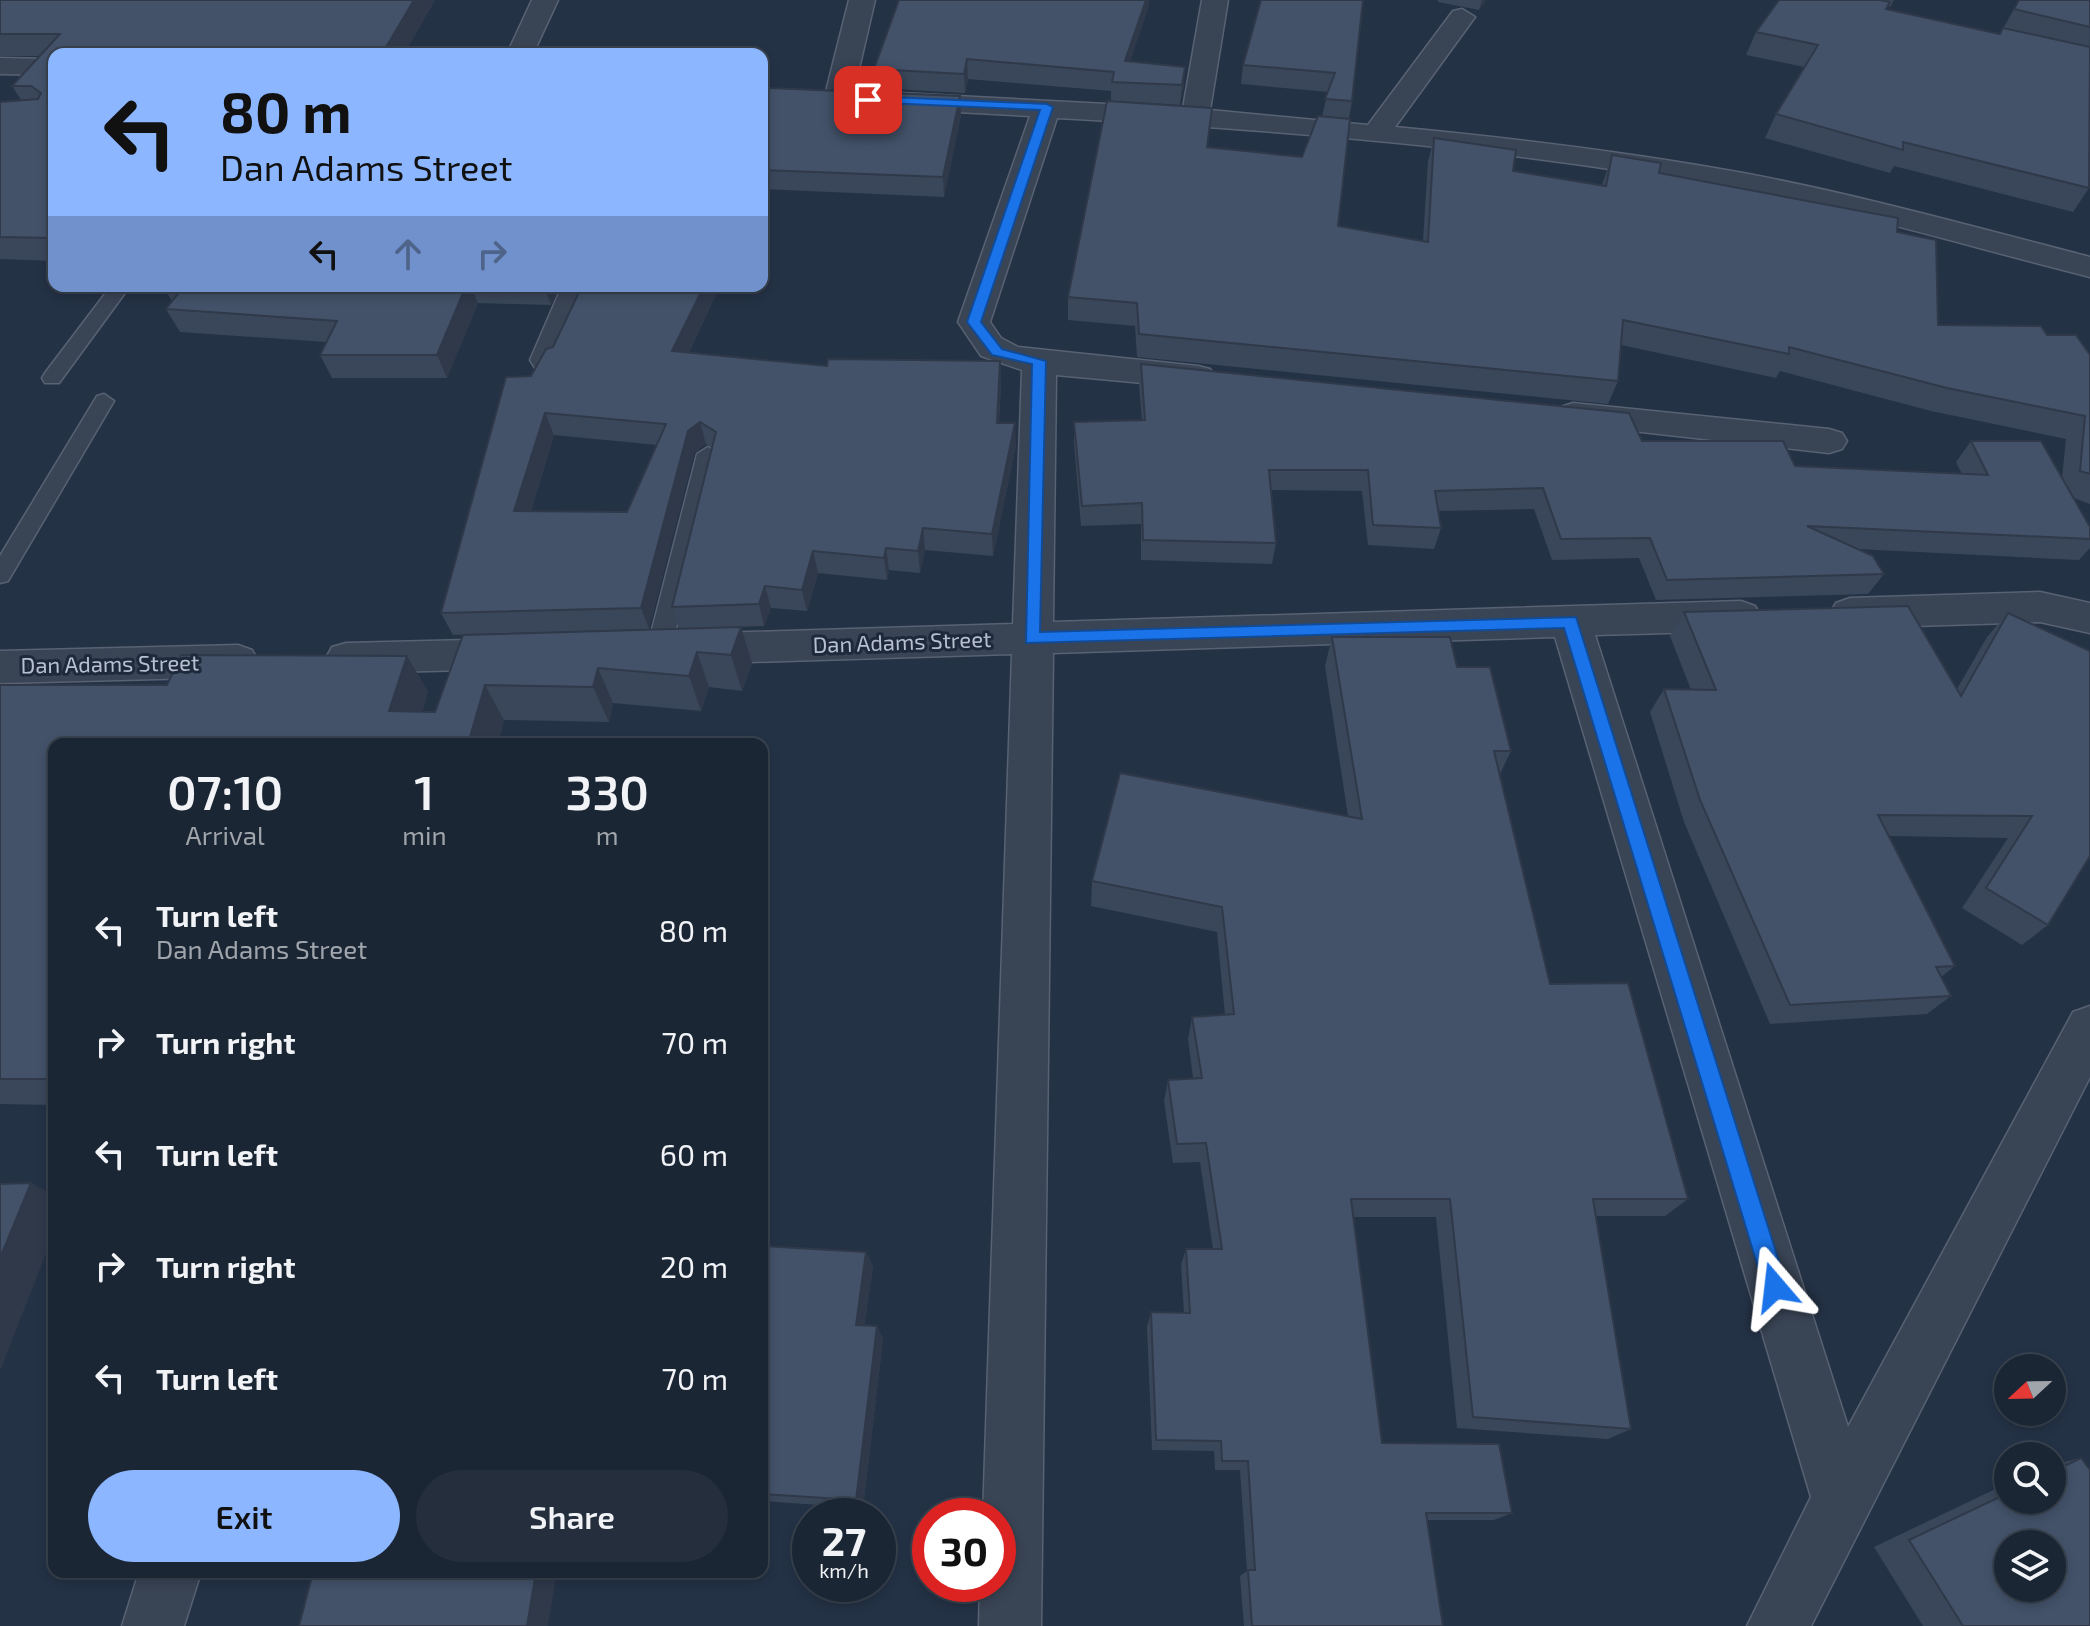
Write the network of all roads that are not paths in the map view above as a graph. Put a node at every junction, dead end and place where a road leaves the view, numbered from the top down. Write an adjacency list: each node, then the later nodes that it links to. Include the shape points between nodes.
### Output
1 (545, 0): 5 (street)
2 (862, 0): 9 (street)
3 (1215, 0): 11 (street)
4 (1462, 17): 12 (street)
5 (523, 48)
6 (0, 66): 7 (street)
7 (48, 67)
8 (807, 96): 9 (street)
9 (838, 99): 10 (street)
10 (1047, 107): 11 (street); 17 (street, via 974,322 997,352)
11 (1195, 117): 12 (street)
12 (1375, 135): 13 (street, via 1512,147 1742,182)
13 (2090, 267)
14 (116, 292): 18 (lane)
15 (575, 292): 16 (street)
16 (547, 360)
17 (1039, 361): 19 (street); 27 (street)
18 (52, 378)
19 (1229, 380)
20 (104, 401): 24 (lane)
21 (1545, 412): 22 (street)
22 (1829, 441)
23 (708, 454): 28 (lane)
24 (0, 575)
25 (2090, 618): 26 (street, Dan Adams Street, via 2040,607)
26 (1571, 622): 27 (street, Dan Adams Street); 34 (street)
27 (1032, 638): 28 (street, Dan Adams Street); 37 (street)
28 (644, 650)
29 (554, 653): 30 (street, Dan Adams Street)
30 (464, 655): 31 (street, Dan Adams Street); 32 (street)
31 (0, 667)
32 (450, 700)
33 (2090, 1028): 34 (street)
34 (1841, 1499): 38 (street)
35 (168, 1578): 36 (street)
36 (153, 1626)
37 (1010, 1626)
38 (1778, 1626)

